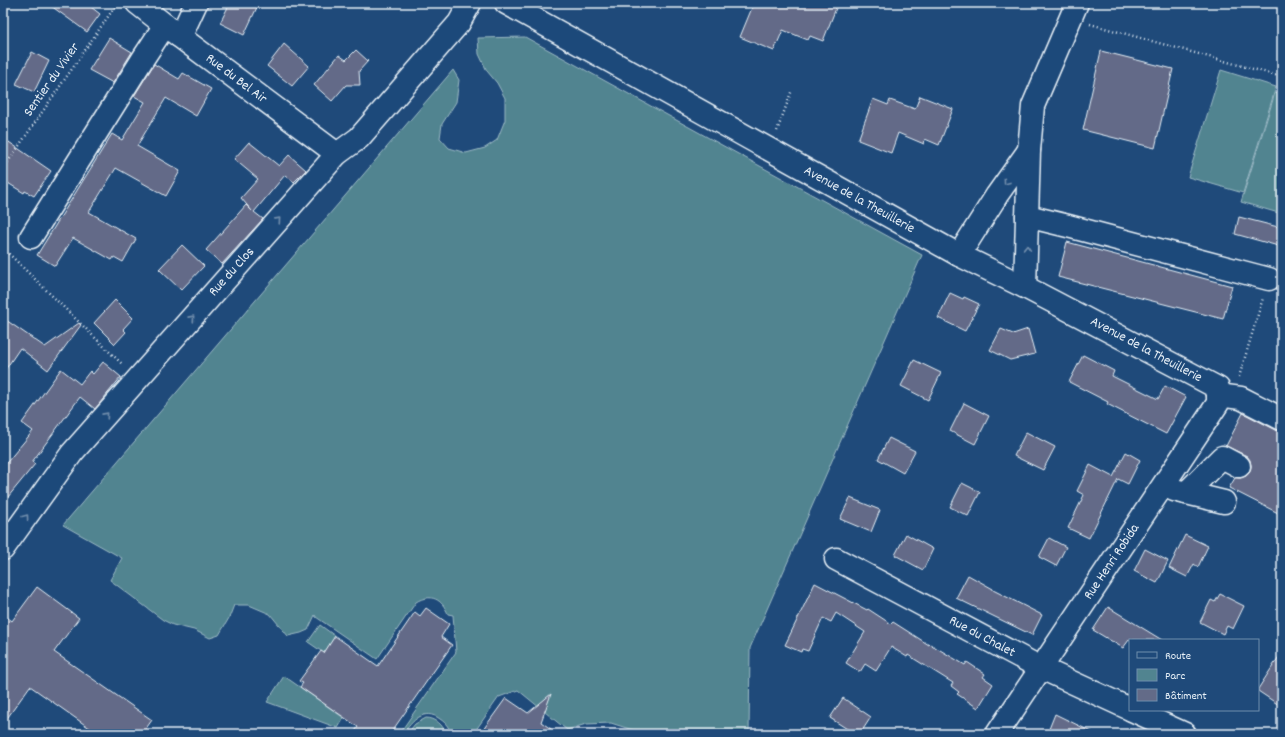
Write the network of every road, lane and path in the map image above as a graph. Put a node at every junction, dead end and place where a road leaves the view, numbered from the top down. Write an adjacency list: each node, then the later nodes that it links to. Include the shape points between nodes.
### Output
1 (118, 3): 13 (path, Sentier du Vivier)
2 (137, 3): 7 (street, Rue du Bel Air)
3 (196, 3): 7 (street, via 184,29)
4 (470, 3): 12 (street, Rue du Clos, via 459,23 359,138)
5 (506, 3): 10 (street, Avenue de la Theuillerie)
6 (1074, 11): 8 (path); 11 (street, via 1033,106)
7 (172, 31): 12 (street, Rue du Bel Air); 15 (street)
8 (1282, 77)
9 (792, 90): 10 (path)
10 (769, 150): 17 (street, Avenue de la Theuillerie)
11 (1029, 150): 14 (street); 17 (street, one-way to 17)
12 (337, 154): 20 (street, Rue du Clos, one-way to 12)
13 (3, 169)
14 (1027, 216): 18 (street); 19 (street, one-way to 14)
15 (31, 237)
16 (3, 248): 20 (path)
17 (959, 255): 19 (street, Avenue de la Theuillerie)
18 (1268, 279): 21 (path)
19 (1025, 287): 21 (street, Avenue de la Theuillerie)
20 (138, 379): 27 (street, Rue du Clos, one-way to 20, via 72,453)
21 (1224, 388): 22 (street); 24 (street, Rue Henri Robida, via 1218,403)
22 (1282, 419)
23 (1238, 466): 25 (street, via 1222,457)
24 (1161, 488): 25 (street); 29 (street, Rue Henri Robida)
25 (1186, 493): 26 (street)
26 (1224, 502)
27 (3, 549)
28 (836, 559): 29 (street, Rue du Chalet)
29 (1041, 668): 30 (street, Rue du Chalet); 32 (street, Rue Henri Robida)
30 (1129, 709)
31 (1133, 711): 33 (street, Rue du Chalet)
32 (997, 734)
33 (1185, 734)

